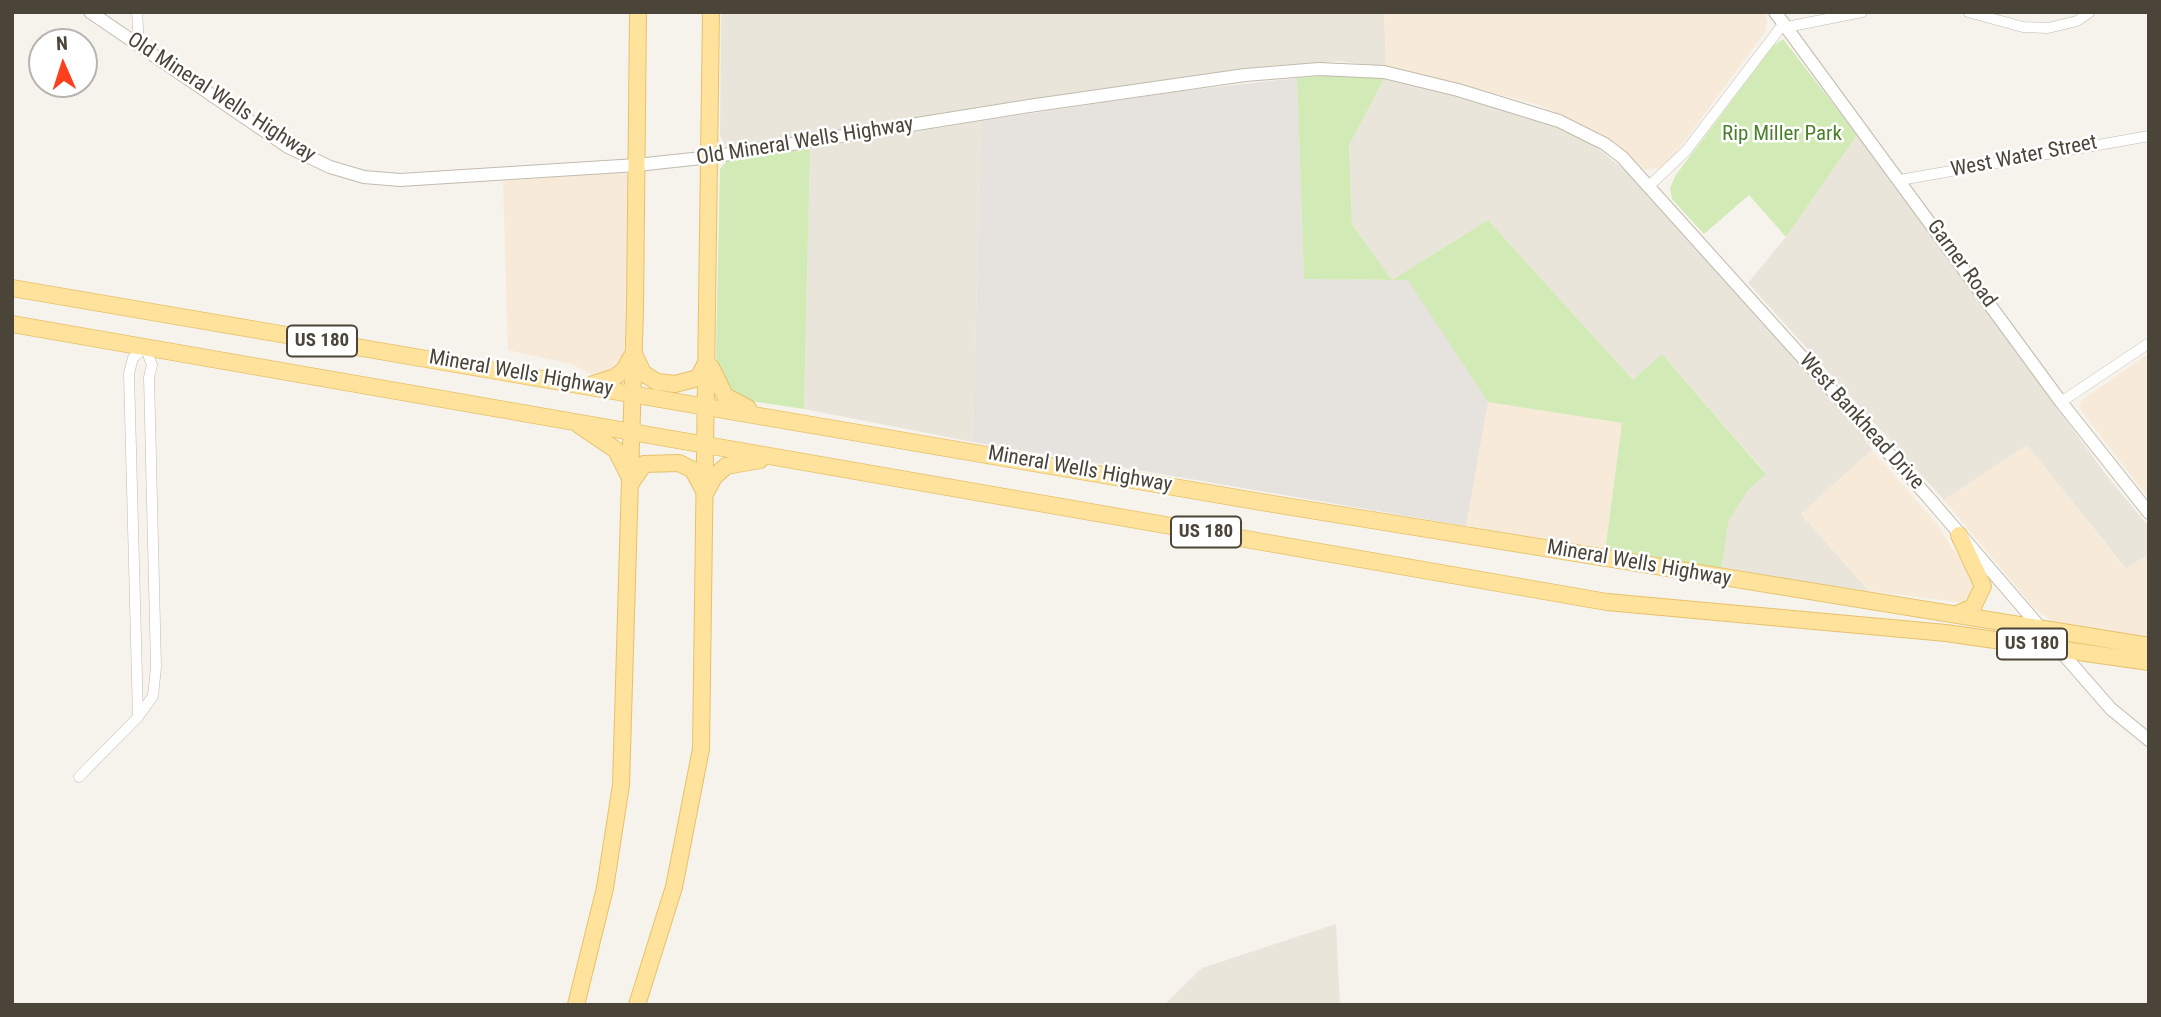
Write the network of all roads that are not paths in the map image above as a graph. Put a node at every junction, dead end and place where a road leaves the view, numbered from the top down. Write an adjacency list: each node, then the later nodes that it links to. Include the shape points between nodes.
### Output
1 (90, 12): 9 (street, Old Mineral Wells Highway)
2 (137, 12): 9 (street)
3 (638, 12): 13 (main road)
4 (711, 12): 12 (main road)
5 (1862, 12): 8 (street)
6 (1968, 12): 7 (street, via 2023,27 2048,28 2077,21)
7 (2090, 12)
8 (1782, 21): 14 (street, Garner Road); 15 (street, via 1686,151)
9 (139, 45): 13 (street, Old Mineral Wells Highway, via 288,147 364,177 436,180)
10 (1559, 121): 12 (street, Old Mineral Wells Highway, via 1384,72 1319,69 1042,104); 15 (street, West Bankhead Drive, via 1605,144)
11 (2149, 136): 14 (street, West Water Street)
12 (711, 157): 13 (street, Old Mineral Wells Highway); 21 (main road)
13 (637, 165): 20 (main road)
14 (1900, 180): 24 (street, Garner Road)
15 (1649, 186): 36 (street, West Bankhead Drive)
16 (12, 288): 22 (main road, Mineral Wells Highway / US 180)
17 (12, 324): 19 (main road, Mineral Wells Highway / US 180)
18 (2149, 343): 24 (street)
19 (145, 347): 27 (main road, Mineral Wells Highway / US 180); 31 (street, via 152,365); 32 (street, via 133,358 129,373)
20 (634, 353): 21 (main road, via 643,373 657,382 675,384 698,378); 22 (main road, via 615,377); 23 (main road)
21 (708, 358): 25 (main road); 26 (main road, via 725,396)
22 (586, 385): 23 (main road, Mineral Wells Highway / US 180)
23 (632, 393): 25 (main road, Mineral Wells Highway / US 180); 28 (main road)
24 (2062, 402): 35 (street, Garner Road)
25 (708, 406): 26 (main road, Mineral Wells Highway / US 180); 29 (main road)
26 (771, 417): 37 (main road, Mineral Wells Highway / US 180)
27 (571, 420): 28 (main road, Mineral Wells Highway / US 180); 33 (main road, via 617,450)
28 (632, 431): 29 (main road, Mineral Wells Highway / US 180); 33 (main road)
29 (706, 444): 30 (main road, Mineral Wells Highway / US 180); 34 (main road)
30 (787, 459): 34 (main road, via 726,466); 40 (main road, Mineral Wells Highway / US 180, via 1607,602 1936,632)
31 (151, 474): 32 (street); 42 (street, via 156,667 153,696)
32 (131, 479): 42 (street)
33 (631, 483): 34 (main road, via 644,464 679,463 693,470); 45 (main road, via 621,785 605,888)
34 (705, 494): 46 (main road, via 701,749 674,887)
35 (2149, 513)
36 (1959, 534): 37 (main road, via 1983,586 1973,607); 38 (street, West Bankhead Drive)
37 (1954, 614): 38 (main road, Mineral Wells Highway / US 180)
38 (2041, 628): 39 (main road, Mineral Wells Highway / US 180); 40 (street, West Bankhead Drive)
39 (2149, 646)
40 (2057, 648): 41 (main road, Mineral Wells Highway / US 180); 43 (street, West Bankhead Drive, via 2111,709)
41 (2149, 662)
42 (138, 717): 44 (street)
43 (2149, 740)
44 (79, 777)
45 (576, 1005)
46 (637, 1005)

